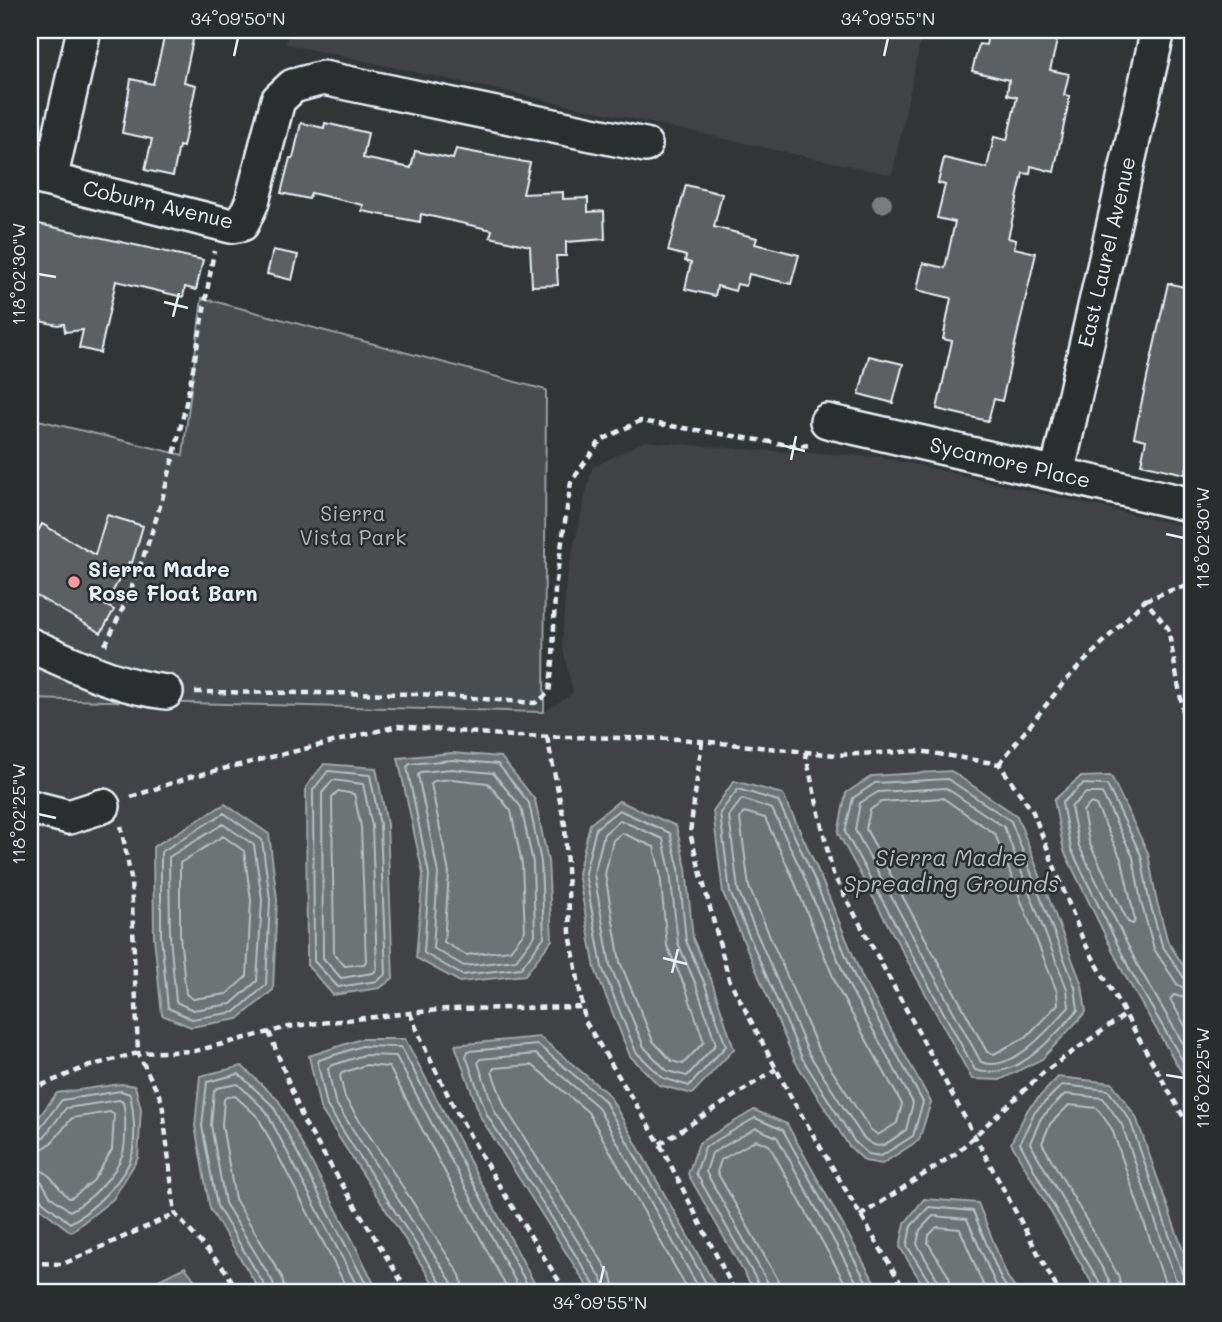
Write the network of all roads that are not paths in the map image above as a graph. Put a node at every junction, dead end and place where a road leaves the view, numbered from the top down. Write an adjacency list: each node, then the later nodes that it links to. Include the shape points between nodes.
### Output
1 (84, 30): 4 (street)
2 (1158, 30): 6 (street, East Laurel Avenue)
3 (645, 145): 4 (street, Coburn Avenue, via 323,78 293,86 278,100 242,224 231,226)
4 (40, 178)
5 (827, 421): 6 (street, Sycamore Place)
6 (1057, 474): 7 (street, Sycamore Place)
7 (1192, 506)
8 (30, 645): 9 (street, via 118,683)
9 (166, 692)
10 (110, 804): 11 (street, via 69,817)
11 (30, 807)

